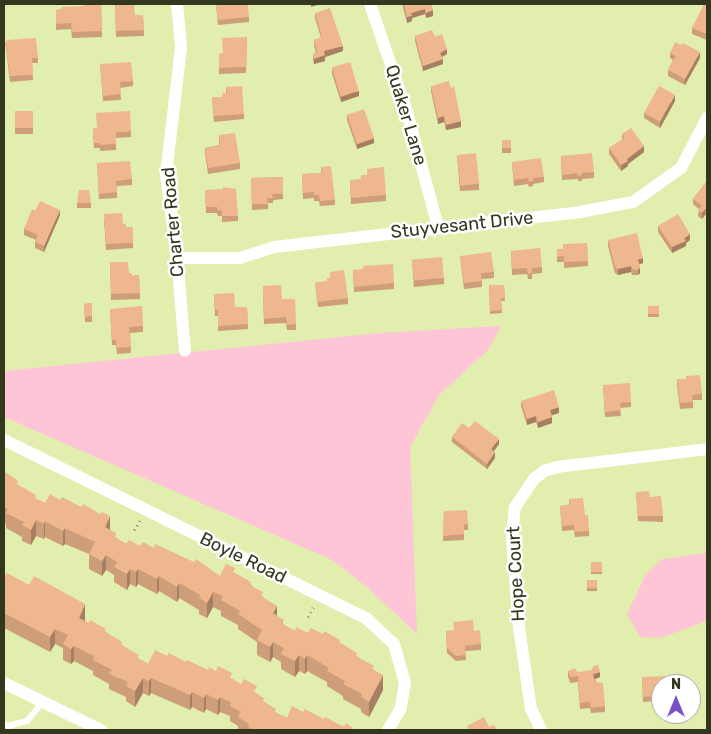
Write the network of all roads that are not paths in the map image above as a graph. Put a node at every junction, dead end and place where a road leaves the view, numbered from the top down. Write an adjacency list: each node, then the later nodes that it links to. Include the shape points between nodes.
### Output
1 (178, 4): 5 (street, Charter Road, via 181,47 166,174)
2 (370, 4): 4 (street, Quaker Lane, via 407,112)
3 (707, 118): 4 (street, Stuyvesant Drive, via 681,168 632,202 580,212)
4 (438, 227): 5 (street, Stuyvesant Drive, via 274,247 240,258)
5 (177, 258): 6 (street, Charter Road)
6 (185, 351)
7 (4, 440): 13 (street, Boyle Road, via 367,619 394,644 405,683 400,710)
8 (707, 449): 14 (street, Hope Court, via 557,467 534,479 518,501 512,521 512,539 519,628 531,709)
9 (4, 683): 10 (street)
10 (43, 702): 11 (lane, via 28,721); 12 (street)
11 (4, 724)
12 (101, 730)
13 (388, 730)
14 (541, 730)

